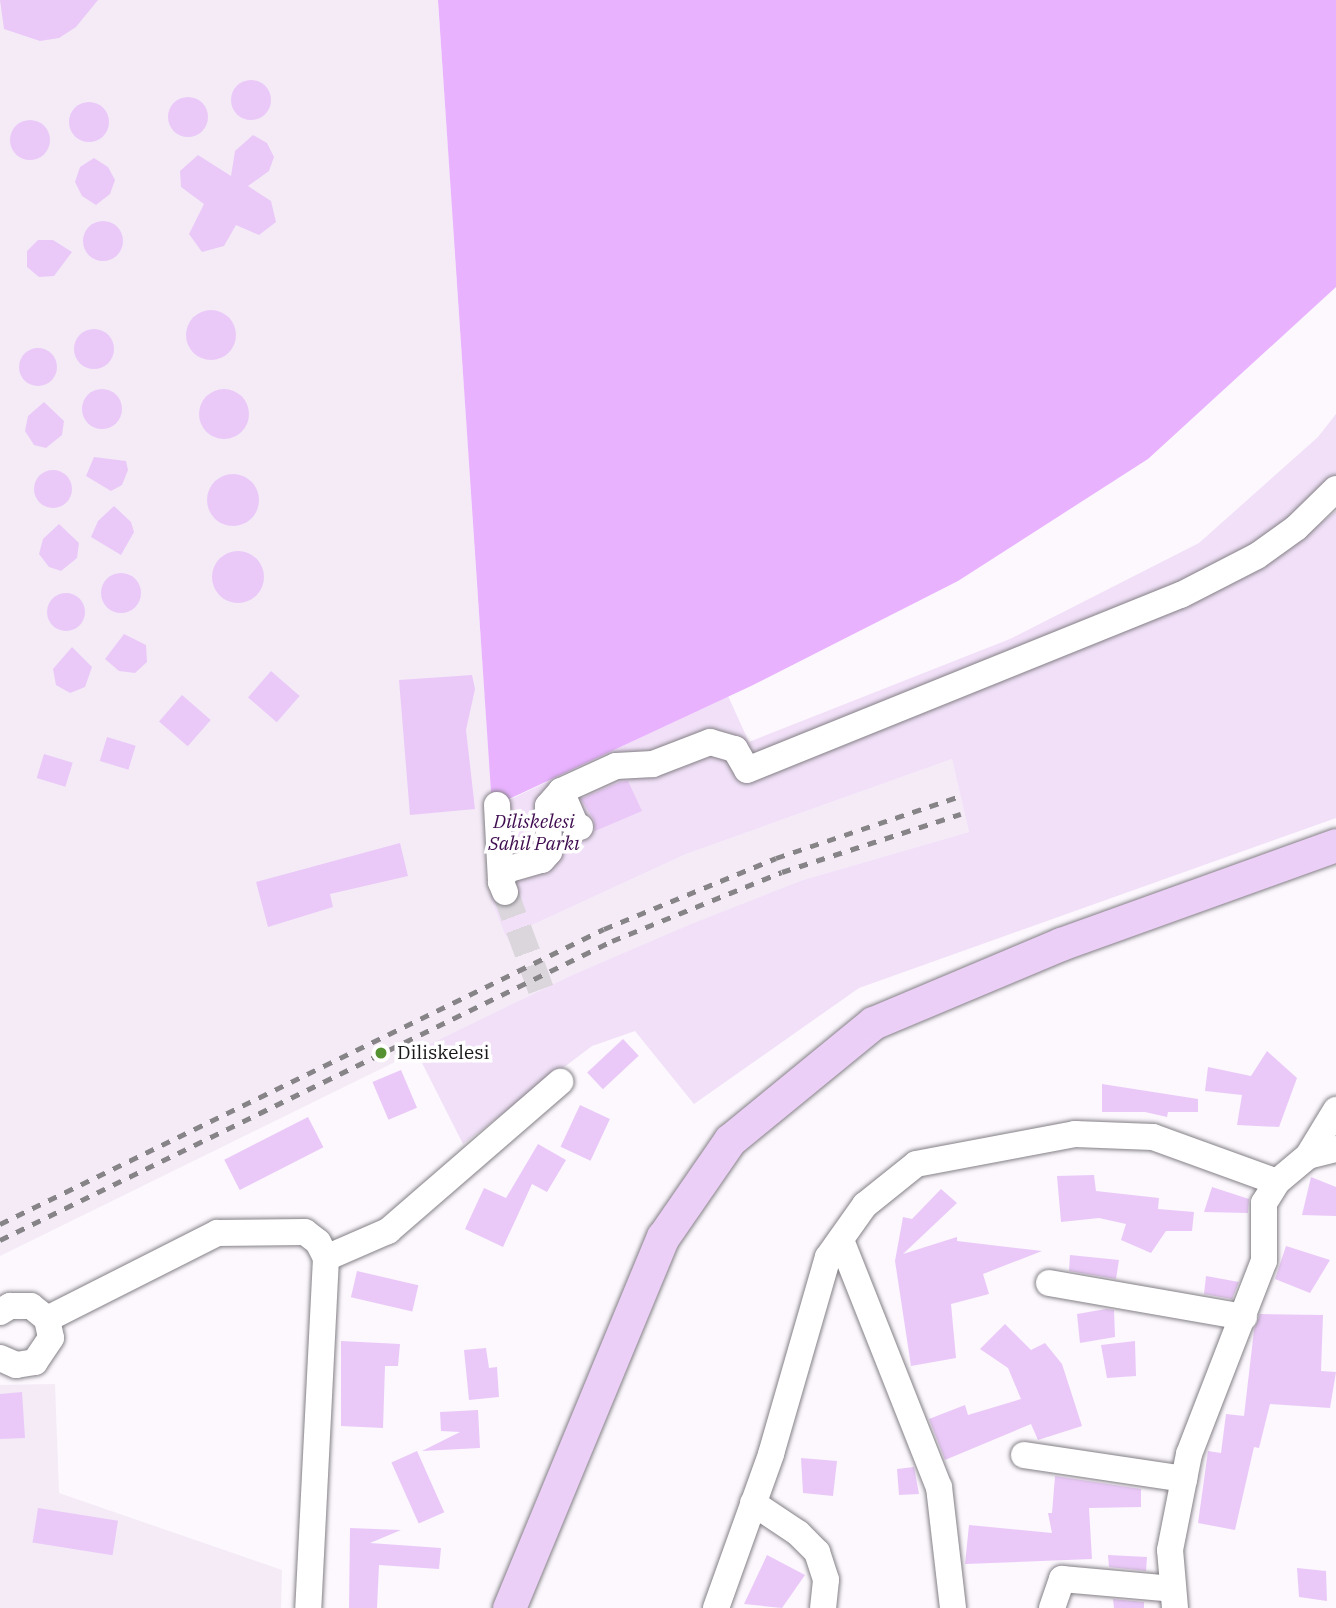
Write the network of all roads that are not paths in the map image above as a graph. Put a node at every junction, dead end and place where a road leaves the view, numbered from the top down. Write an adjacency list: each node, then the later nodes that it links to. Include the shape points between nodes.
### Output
1 (1336, 489): 2 (street, via 1296,528 1257,556 1181,596 747,770 739,753 718,744 636,774 616,766)
2 (561, 791): 3 (street, via 541,822 547,856 510,867 503,887); 4 (street, via 576,827)
3 (498, 805)
4 (580, 827)
5 (1336, 845): 23 (main road, via 1061,944 873,1023 730,1140 663,1237)
6 (561, 1082): 12 (street, via 388,1231)
7 (1336, 1110): 9 (street)
8 (1336, 1149): 9 (street)
9 (1308, 1157): 10 (street)
10 (1277, 1182): 11 (street, via 1153,1137 1075,1134 916,1164 865,1205); 15 (street, via 1264,1203 1264,1261)
11 (841, 1240): 20 (street, via 828,1257); 26 (street, via 939,1487)
12 (326, 1258): 16 (street, via 318,1242 304,1232 217,1233); 22 (street)
13 (1049, 1283): 15 (street)
14 (0, 1312): 16 (street, via 21,1304)
15 (1244, 1317): 19 (street, via 1189,1454)
16 (47, 1320): 17 (street, via 51,1338 43,1356 26,1365)
17 (0, 1358)
18 (1024, 1455): 19 (street)
19 (1184, 1479): 21 (street, via 1170,1550)
20 (753, 1503): 24 (street); 25 (street, via 798,1532 817,1552 826,1580)
21 (1174, 1599): 27 (street, via 1062,1579)
22 (308, 1608)
23 (509, 1608)
24 (716, 1608)
25 (823, 1608)
26 (953, 1608)
27 (1052, 1608)

